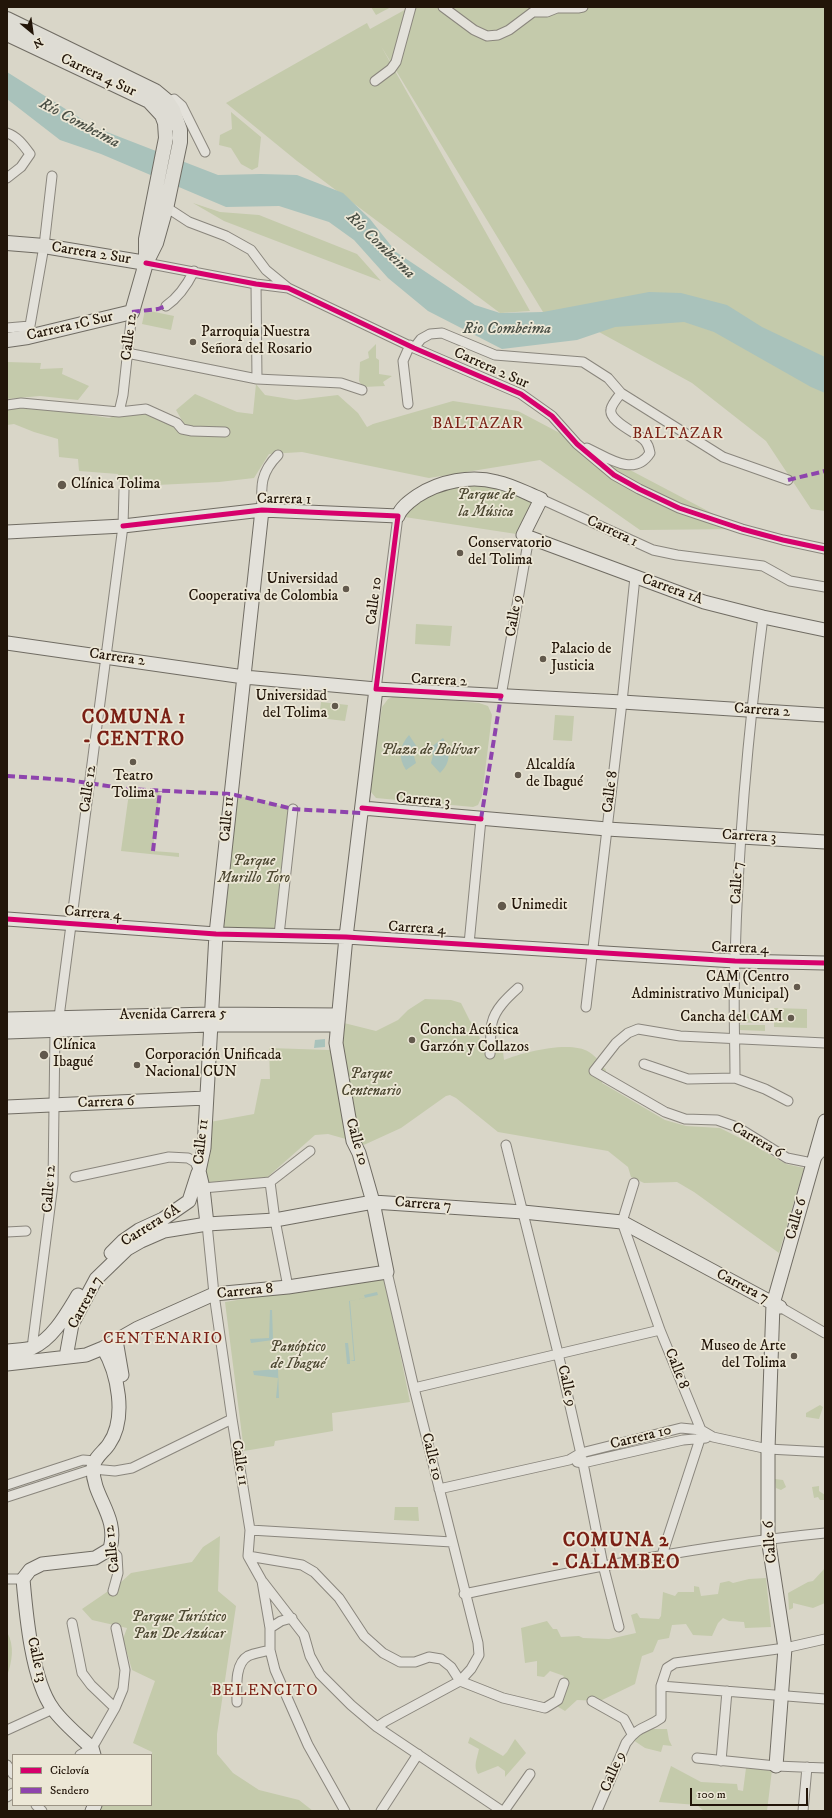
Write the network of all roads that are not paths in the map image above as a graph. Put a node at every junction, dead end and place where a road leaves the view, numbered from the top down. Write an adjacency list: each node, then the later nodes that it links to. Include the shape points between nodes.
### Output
1 (411, 7): 6 (street, via 396,62)
2 (443, 7): 3 (street, via 474,30 487,36 509,30 533,12)
3 (583, 7)
4 (7, 19): 7 (main road, via 155,91)
5 (7, 34): 9 (main road, Carrera 4 Sur, via 149,101 162,114)
6 (375, 81)
7 (167, 101): 10 (street, via 174,100 182,106); 13 (main road, Calle 12, via 180,130 180,142)
8 (7, 133): 12 (street, via 22,143 30,154 21,167)
9 (166, 138): 13 (main road, Calle 12)
10 (205, 152)
11 (52, 176): 15 (street)
12 (7, 178)
13 (162, 205): 16 (main road, Calle 12, via 146,239); 19 (street, via 189,222 226,236 251,250 266,270)
14 (7, 243): 15 (main road, Carrera 2 Sur)
15 (44, 246): 16 (main road, Carrera 2 Sur); 23 (street)
16 (146, 263): 17 (street, Carrera 2 Sur); 21 (main road, Calle 12)
17 (194, 272): 18 (street, Carrera 2 Sur); 20 (street, via 187,286)
18 (256, 284): 19 (street, Carrera 2 Sur); 27 (street)
19 (288, 288): 25 (street, Carrera 2 Sur)
20 (166, 306)
21 (132, 312): 23 (main road, Carrera 1C Sur); 26 (street, Calle 12)
22 (7, 328): 23 (street)
23 (29, 332): 24 (main road, Carrera 1C Sur)
24 (7, 340)
25 (412, 347): 29 (street, via 421,338 442,333 495,355 583,362 608,378); 30 (street, via 403,362); 34 (street, Carrera 2 Sur, via 521,394 552,416)
26 (127, 354): 27 (street); 32 (street, Calle 12, via 124,395)
27 (257, 379): 28 (street, via 341,383)
28 (362, 390)
29 (621, 393): 34 (street, via 611,408 612,415 616,421 649,446 650,453 646,459 625,466); 36 (street, via 723,456)
30 (408, 404)
31 (7, 405): 32 (street, via 21,403)
32 (118, 412): 33 (street, via 146,409 177,422 182,429)
33 (225, 432)
34 (577, 444): 44 (street, Carrera 2 Sur, via 614,475 679,508 756,532)
35 (278, 455): 39 (street, Calle 11, via 264,474 261,486)
36 (788, 480)
37 (124, 490): 41 (street, Calle 12)
38 (541, 499): 40 (main road, Carrera 1, via 490,480 456,481 421,493 400,511); 43 (main road, Calle 9); 46 (street, Carrera 1, via 653,550 763,566 790,581)
39 (262, 510): 40 (main road, Carrera 1); 41 (main road, Carrera 1); 51 (main road, Calle 11)
40 (398, 516): 52 (street, Calle 10)
41 (123, 526): 42 (main road, Carrera 1); 50 (street, Calle 12)
42 (7, 532)
43 (526, 536): 45 (main road, Carrera 1A); 53 (street, Calle 9)
44 (825, 549)
45 (635, 576): 47 (main road, Carrera 1A, via 704,602); 54 (street, Calle 8)
46 (825, 586)
47 (763, 617): 48 (main road, Carrera 1A); 55 (street, Calle 7)
48 (825, 630)
49 (7, 643): 50 (main road, Carrera 2)
50 (107, 656): 51 (main road, Carrera 2); 64 (street, Calle 12)
51 (244, 677): 52 (main road, Carrera 2); 65 (main road, Calle 11)
52 (376, 689): 53 (main road, Carrera 2); 57 (main road, Calle 10)
53 (501, 696): 54 (main road, Carrera 2)
54 (622, 702): 55 (main road, Carrera 2); 60 (street, Calle 8)
55 (751, 709): 56 (main road, Carrera 2); 61 (street, Calle 7)
56 (825, 716)
57 (362, 808): 59 (main road, Carrera 3); 67 (main road, Calle 10)
58 (292, 809): 66 (street)
59 (481, 819): 60 (main road, Carrera 3); 68 (street)
60 (607, 829): 61 (main road, Carrera 3); 69 (street, Calle 8)
61 (741, 837): 62 (main road, Carrera 3); 70 (street, Calle 7)
62 (825, 842)
63 (7, 919): 64 (main road, Carrera 4)
64 (71, 924): 65 (main road, Carrera 4); 74 (street, Calle 12)
65 (216, 934): 66 (main road, Carrera 4); 76 (main road, Calle 11)
66 (279, 935): 67 (main road, Carrera 4)
67 (346, 937): 68 (main road, Carrera 4); 77 (main road, Calle 10)
68 (469, 944): 69 (main road, Carrera 4)
69 (593, 953): 70 (main road, Carrera 4); 73 (street, Calle 8)
70 (734, 961): 71 (main road, Carrera 4); 80 (street, Calle 7)
71 (825, 963)
72 (518, 988): 82 (street, via 495,1015)
73 (586, 1007)
74 (59, 1017): 75 (main road, Avenida Carrera 5); 76 (main road, Avenida Carrera 5)
75 (7, 1019)
76 (210, 1020): 77 (main road, Avenida Carrera 5); 78 (main road, Avenida Carrera 5); 85 (main road, Calle 11)
77 (338, 1020): 99 (main road, Calle 10, via 336,1043 352,1136)
78 (55, 1030): 79 (main road, Avenida Carrera 5); 87 (street, Calle 12)
79 (7, 1032)
80 (734, 1038): 81 (street); 84 (street, Calle 7); 93 (street, Carrera 6, via 680,1036 638,1029 616,1043 594,1071 665,1112 685,1119 717,1120 737,1127 787,1158)
81 (825, 1042)
82 (490, 1054)
83 (644, 1064): 84 (street, via 688,1079)
84 (735, 1078): 86 (street)
85 (206, 1098): 87 (main road, Carrera 6); 94 (main road, Calle 11, via 204,1148)
86 (788, 1101)
87 (53, 1105): 88 (main road, Carrera 6); 114 (street, Calle 12, via 53,1184)
88 (7, 1107)
89 (825, 1120): 93 (main road, Calle 6)
90 (506, 1145): 100 (street, Calle 9)
91 (825, 1147): 93 (street); 109 (main road, Calle 6)
92 (310, 1151): 96 (street)
93 (812, 1163): 109 (main road, Calle 6)
94 (199, 1171): 95 (street, via 195,1162 188,1158 169,1157); 98 (main road, Carrera 6A)
95 (75, 1177)
96 (270, 1182): 98 (street); 101 (street)
97 (634, 1183): 102 (street)
98 (198, 1191): 103 (main road, Calle 11); 110 (main road, Carrera 6A, via 183,1207 123,1241 93,1270)
99 (374, 1202): 100 (main road, Carrera 7); 101 (main road, Carrera 7); 106 (main road, Calle 10)
100 (523, 1212): 102 (main road, Carrera 7); 117 (street, Calle 9)
101 (275, 1220): 103 (main road, Carrera 7); 107 (street)
102 (622, 1222): 109 (main road, Carrera 7); 111 (street, Calle 8)
103 (207, 1224): 108 (street, Calle 11); 110 (main road, Carrera 7, via 164,1231 127,1249 96,1279)
104 (26, 1231): 105 (street)
105 (7, 1232)
106 (387, 1272): 107 (main road, Carrera 8); 120 (street, Calle 10)
107 (288, 1287): 108 (main road, Carrera 8)
108 (214, 1294): 113 (main road, Carrera 8); 121 (street, Calle 11)
109 (775, 1309): 112 (street, Carrera 7); 123 (main road, Calle 6)
110 (68, 1322): 114 (main road, Carrera 6A); 118 (main road, Carrera 7)
111 (660, 1330): 117 (street); 122 (street, Calle 8)
112 (825, 1333)
113 (116, 1340): 115 (main road, Carrera 8); 128 (main road, via 127,1422 112,1450)
114 (32, 1348): 116 (main road)
115 (103, 1348): 118 (main road, Carrera 8, via 86,1355); 128 (main road, via 111,1361 116,1380 120,1421 109,1446)
116 (7, 1351)
117 (558, 1353): 120 (street); 125 (street, Calle 9)
118 (66, 1357): 119 (main road, Carrera 8)
119 (7, 1364)
120 (414, 1388): 130 (street, Calle 10)
121 (232, 1419): 128 (street, via 132,1468 115,1471); 132 (street, Calle 11)
122 (700, 1435): 123 (street, Carrera 10); 125 (street, Carrera 10, via 681,1428); 127 (street, Carrera 10); 137 (street)
123 (768, 1449): 124 (street, Carrera 10); 134 (main road, Calle 6)
124 (825, 1452)
125 (581, 1453): 126 (street, Carrera 10); 127 (street, Calle 9)
126 (569, 1460): 127 (street, Carrera 10); 130 (street, Carrera 10)
127 (583, 1463): 139 (street, Calle 9)
128 (94, 1465): 129 (street, via 83,1460); 131 (street); 136 (main road, Calle 12, via 96,1484 112,1525 113,1538)
129 (7, 1485)
130 (439, 1489): 135 (street, Calle 10)
131 (7, 1497)
132 (250, 1530): 135 (street); 138 (street, Calle 11)
133 (825, 1533): 134 (street)
134 (768, 1538): 137 (street); 151 (main road, Calle 6)
135 (452, 1542): 144 (street, Calle 10)
136 (110, 1549): 141 (main road, via 95,1558 42,1564 30,1570); 143 (street, Calle 12, via 117,1556 118,1573)
137 (662, 1555): 139 (street)
138 (248, 1556): 142 (street); 153 (street, via 302,1565 314,1572 339,1598 364,1636 383,1652 400,1662 415,1662 429,1656 441,1659 451,1667)
139 (603, 1565): 144 (street); 147 (street, Calle 9)
140 (7, 1579): 141 (street)
141 (23, 1579): 162 (main road, Calle 13, via 26,1618 40,1685)
142 (262, 1581): 145 (street); 149 (street)
143 (113, 1592)
144 (464, 1594): 153 (street, Calle 10, via 478,1642 479,1655 472,1670)
145 (292, 1618): 149 (street); 163 (street, via 304,1634 310,1656 320,1674 350,1705)
146 (72, 1623): 161 (street, via 82,1673)
147 (619, 1627)
148 (116, 1628): 161 (street, via 125,1670)
149 (270, 1628): 152 (street)
150 (825, 1639): 151 (street)
151 (785, 1648): 155 (street, via 676,1663 667,1668); 157 (main road, Calle 6)
152 (270, 1650): 160 (street, via 244,1659 237,1676); 174 (street, via 275,1670 308,1745)
153 (460, 1681): 154 (street, via 503,1698 545,1708 558,1700); 163 (street, Calle 10)
154 (564, 1683)
155 (661, 1686): 156 (street); 165 (street, via 661,1718)
156 (727, 1691): 157 (street); 169 (street)
157 (781, 1696): 158 (street); 170 (main road, Calle 6)
158 (825, 1699)
159 (592, 1701): 165 (street, via 624,1719)
160 (237, 1702)
161 (115, 1708): 166 (street)
162 (53, 1709): 164 (street); 166 (main road, Calle 13)
163 (377, 1727): 167 (street)
164 (7, 1730)
165 (632, 1734): 177 (street, Calle 9)
166 (93, 1752)
167 (418, 1754): 175 (street); 176 (street)
168 (697, 1758): 169 (street)
169 (721, 1761): 170 (street)
170 (776, 1766): 171 (street)
171 (807, 1767): 172 (street); 178 (street)
172 (825, 1768)
173 (530, 1774): 176 (street)
174 (345, 1811)
175 (380, 1811)
176 (503, 1811)
177 (597, 1811)
178 (803, 1811)

